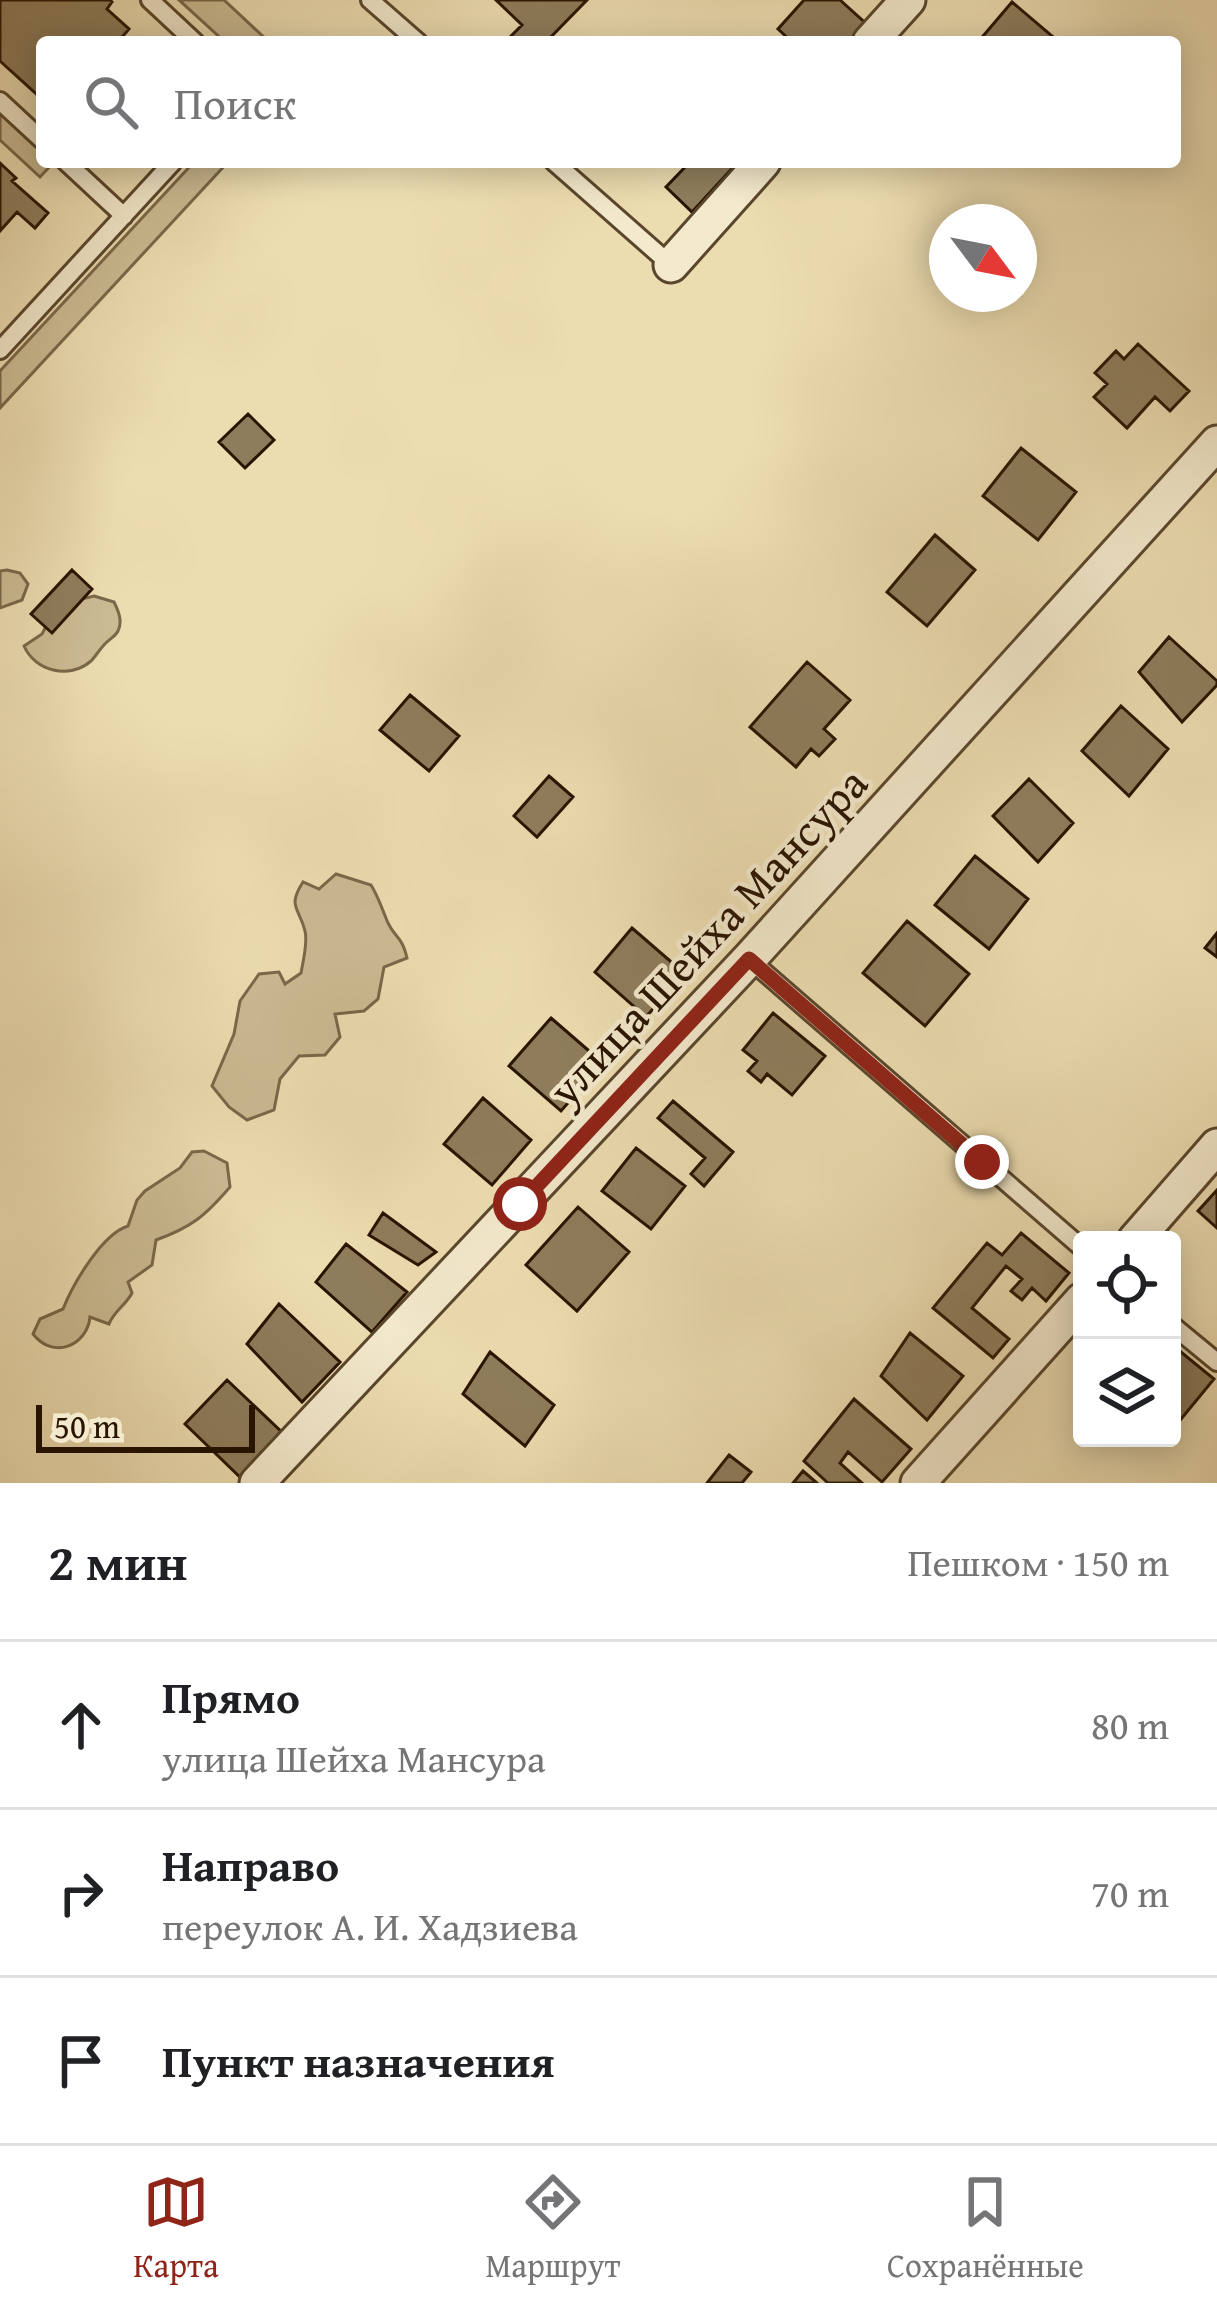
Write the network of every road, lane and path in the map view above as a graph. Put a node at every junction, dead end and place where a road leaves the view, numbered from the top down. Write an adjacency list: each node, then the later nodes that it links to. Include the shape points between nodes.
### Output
1 (150, 0): 4 (lane)
2 (370, 0): 5 (lane)
3 (908, 0): 6 (street)
4 (189, 36)
5 (411, 36)
6 (875, 36)
7 (0, 101): 8 (lane)
8 (36, 134)
9 (72, 168): 13 (lane)
10 (168, 168): 13 (lane)
11 (561, 168): 14 (lane)
12 (758, 168): 14 (street)
13 (124, 216): 15 (lane)
14 (671, 265)
15 (0, 350)
16 (1217, 443): 17 (street, улица Шейха Мансура)
17 (749, 959): 20 (lane); 24 (street, улица Шейха Мансура)
18 (1217, 1146): 19 (street)
19 (1143, 1231)
20 (1073, 1240)
21 (1073, 1310): 25 (street)
22 (1181, 1332): 23 (lane)
23 (1217, 1362)
24 (257, 1483)
25 (918, 1483)

